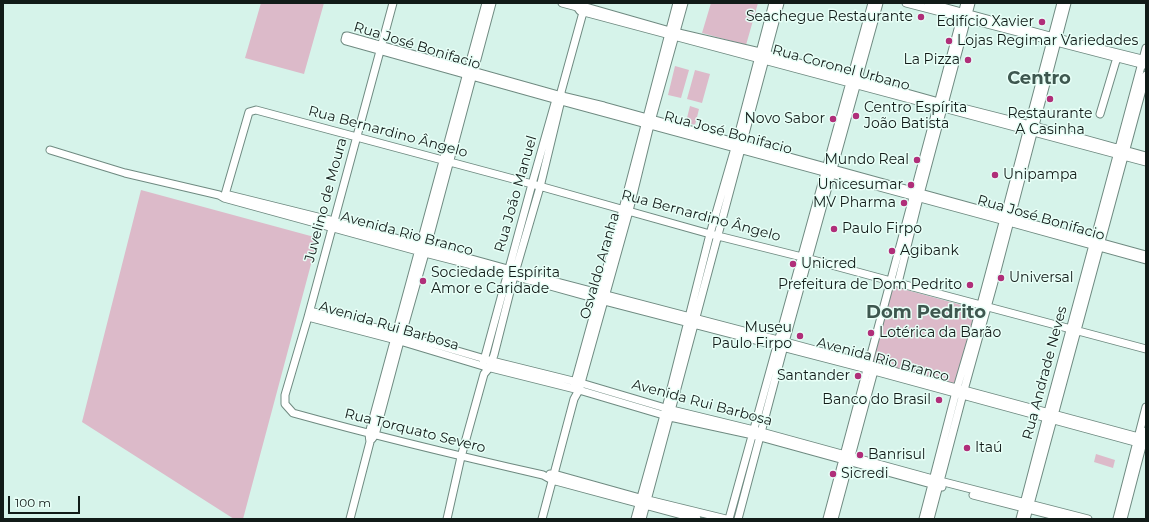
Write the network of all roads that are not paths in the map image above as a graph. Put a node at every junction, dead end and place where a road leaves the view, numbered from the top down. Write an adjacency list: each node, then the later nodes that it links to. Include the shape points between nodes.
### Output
1 (393, 3): 23 (street, Juvelino de Moura)
2 (562, 3): 16 (street, Rua Coronel Urbano)
3 (677, 3): 21 (street, Osvaldo Aranha)
4 (684, 3): 21 (street, Osvaldo Aranha)
5 (773, 3): 26 (street)
6 (780, 3): 26 (street)
7 (872, 3): 20 (street)
8 (879, 3): 20 (street)
9 (906, 3): 17 (street)
10 (928, 3): 17 (street)
11 (965, 3): 18 (street)
12 (971, 3): 18 (street)
13 (1060, 3): 19 (street)
14 (1067, 3): 19 (street)
15 (488, 6): 28 (street)
16 (582, 8): 21 (street, Rua Coronel Urbano); 32 (street, Rua João Manuel)
17 (939, 9): 18 (street)
18 (964, 16): 22 (street); 33 (street)
19 (1060, 16): 22 (street)
20 (871, 20): 30 (street)
21 (672, 34): 26 (street, Rua Coronel Urbano); 35 (street, Osvaldo Aranha)
22 (1054, 40): 25 (street); 36 (street)
23 (381, 48): 28 (street, Rua José Bonifacio); 37 (street, Juvelino de Moura)
24 (1146, 48): 27 (street, Rua Andrade Neves)
25 (1117, 55): 27 (street); 34 (street)
26 (762, 57): 30 (street, Rua Coronel Urbano); 39 (street)
27 (1144, 62): 31 (street, Rua Andrade Neves)
28 (470, 73): 32 (street, Rua José Bonifacio); 43 (street)
29 (1146, 75): 31 (street, Rua Andrade Neves)
30 (854, 81): 33 (street, Rua Coronel Urbano); 45 (street)
31 (1139, 86): 41 (street, Rua Andrade Neves)
32 (559, 97): 35 (street, Rua José Bonifacio); 38 (street, Rua João Manuel)
33 (941, 105): 36 (street, Rua Coronel Urbano); 48 (street)
34 (1100, 114)
35 (649, 122): 39 (street, Rua José Bonifacio); 50 (street, Osvaldo Aranha)
36 (1031, 129): 41 (street, Rua Coronel Urbano); 51 (street)
37 (357, 138): 43 (street, Rua Bernardino Ângelo); 49 (street, Rua Bernardino Ângelo, via 256,110 249,112); 52 (street, Juvelino de Moura)
38 (547, 143): 46 (street, Rua João Manuel); 47 (street, Rua João Manuel)
39 (739, 146): 45 (street, Rua José Bonifacio); 53 (street); 54 (street)
40 (50, 150): 49 (street, Avenida Rio Branco, via 125,173)
41 (1121, 152): 42 (street, Rua Coronel Urbano); 44 (street, Rua Coronel Urbano); 56 (street, Rua Andrade Neves)
42 (1146, 156)
43 (446, 161): 46 (street, Rua Bernardino Ângelo); 57 (street)
44 (1146, 162)
45 (829, 171): 48 (street, Rua José Bonifacio); 58 (street)
46 (532, 184): 47 (street, Rua Bernardino Ângelo); 55 (street, Rua João Manuel)
47 (540, 187): 50 (street, Rua Bernardino Ângelo); 55 (street, Rua João Manuel)
48 (917, 194): 51 (street, Rua José Bonifacio); 61 (street); 62 (street)
49 (223, 196): 52 (street, Avenida Rio Branco)
50 (626, 210): 53 (street, Rua Bernardino Ângelo); 63 (street, Osvaldo Aranha)
51 (1007, 219): 56 (street, Rua José Bonifacio); 64 (street)
52 (333, 224): 57 (street, Avenida Rio Branco); 65 (street, Juvelino de Moura)
53 (710, 234): 54 (street, Rua Bernardino Ângelo); 66 (street)
54 (718, 236): 58 (street, Rua Bernardino Ângelo); 66 (street)
55 (520, 240): 60 (street, Rua João Manuel)
56 (1097, 244): 59 (street, Rua José Bonifacio); 67 (street, Rua Andrade Neves)
57 (423, 249): 60 (street, Avenida Rio Branco); 68 (street)
58 (805, 257): 61 (street, Rua Bernardino Ângelo); 69 (street)
59 (1144, 257)
60 (511, 273): 63 (street, Avenida Rio Branco); 71 (street, Rua João Manuel)
61 (890, 281): 62 (street, Rua Bernardino Ângelo); 72 (street)
62 (898, 283): 64 (street, Rua Bernardino Ângelo)
63 (601, 297): 66 (street, Avenida Rio Branco); 73 (street, Osvaldo Aranha)
64 (984, 306): 67 (street, Rua Bernardino Ângelo); 74 (street)
65 (309, 314): 68 (street, Avenida Rui Barbosa); 75 (street, Juvelino de Moura, via 285,395)
66 (692, 321): 69 (street, Avenida Rio Branco); 77 (street)
67 (1074, 329): 70 (street, Rua Bernardino Ângelo); 78 (street, Rua Andrade Neves)
68 (398, 337): 71 (street, Avenida Rui Barbosa); 80 (street)
69 (781, 343): 72 (street, Avenida Rio Branco); 81 (street)
70 (1146, 349)
71 (487, 364): 73 (street, Avenida Rui Barbosa); 83 (street, Rua João Manuel)
72 (871, 367): 74 (street, Avenida Rio Branco); 84 (street)
73 (577, 388): 77 (street, Avenida Rui Barbosa); 85 (street, Osvaldo Aranha)
74 (960, 391): 78 (street, Avenida Rio Branco); 86 (street)
75 (285, 404): 80 (street, Rua Torquato Severo, via 293,413)
76 (1146, 407): 82 (street)
77 (668, 412): 81 (street, Avenida Rui Barbosa); 88 (street)
78 (1050, 416): 82 (street, Avenida Rio Branco); 89 (street, Rua Andrade Neves)
79 (1146, 430): 82 (street)
80 (372, 434): 83 (street, Rua Torquato Severo); 93 (street)
81 (757, 434): 84 (street, Avenida Rui Barbosa); 100 (street); 101 (street)
82 (1142, 441): 90 (street)
83 (461, 457): 85 (street, Rua Torquato Severo); 94 (street, Rua João Manuel)
84 (846, 458): 86 (street, Avenida Rui Barbosa); 87 (street)
85 (553, 477): 88 (street, Rua Torquato Severo); 95 (street, Osvaldo Aranha)
86 (936, 483): 89 (street, Avenida Rui Barbosa); 104 (street); 105 (street)
87 (835, 500): 102 (street); 103 (street)
88 (643, 502): 91 (street, Rua Torquato Severo); 96 (street); 97 (street)
89 (1027, 506): 92 (street, Avenida Rui Barbosa); 106 (street, Rua Andrade Neves); 107 (street, Rua Andrade Neves)
90 (1123, 506): 109 (street); 110 (street)
91 (688, 513): 98 (street, Rua Torquato Severo); 99 (street, Rua Torquato Severo)
92 (1070, 518): 108 (street, Avenida Rui Barbosa)
93 (350, 519)
94 (447, 519)
95 (542, 519)
96 (635, 519)
97 (642, 519)
98 (697, 519)
99 (726, 519)
100 (729, 519)
101 (738, 519)
102 (827, 519)
103 (834, 519)
104 (923, 519)
105 (930, 519)
106 (1020, 519)
107 (1026, 519)
108 (1088, 519)
109 (1116, 519)
110 (1123, 519)

